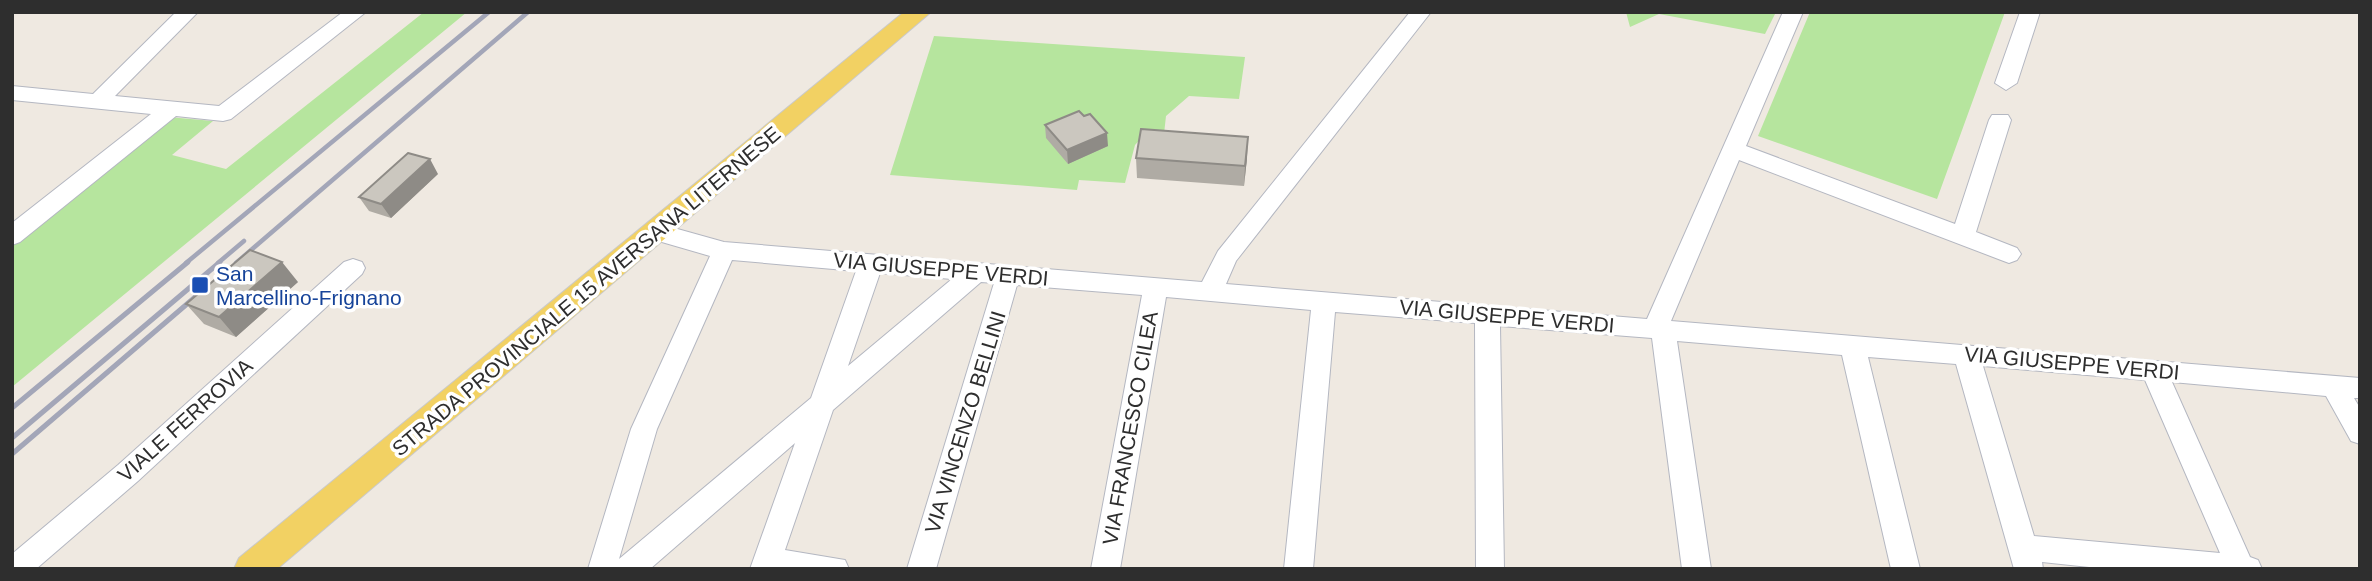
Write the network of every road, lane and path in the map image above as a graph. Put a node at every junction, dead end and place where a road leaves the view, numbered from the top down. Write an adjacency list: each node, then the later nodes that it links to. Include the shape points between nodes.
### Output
1 (188, 12): 9 (street)
2 (356, 12): 10 (street, via 223,114)
3 (919, 12): 13 (main road, STRADA PROVINCIALE 15 AVERSANA LITERNESE)
4 (1421, 12): 23 (street, via 1226,257)
5 (1793, 12): 12 (street)
6 (2031, 12): 7 (street)
7 (2006, 83)
8 (12, 93): 9 (street)
9 (98, 101): 10 (street)
10 (171, 109): 14 (street)
11 (2000, 120): 15 (street)
12 (1734, 150): 15 (street); 26 (street)
13 (656, 232): 16 (street, VIA GIUSEPPE VERDI); 37 (main road, STRADA PROVINCIALE 15 AVERSANA LITERNESE)
14 (12, 236)
15 (1962, 237): 17 (street)
16 (724, 251): 18 (street, VIA GIUSEPPE VERDI); 38 (street, via 644,429)
17 (2009, 254)
18 (871, 264): 20 (street, VIA GIUSEPPE VERDI); 31 (street)
19 (353, 268): 36 (street, VIALE FERROVIA)
20 (976, 272): 21 (street, VIA GIUSEPPE VERDI); 31 (street)
21 (1008, 275): 22 (street, VIA GIUSEPPE VERDI); 41 (street, VIA VINCENZO BELLINI)
22 (1156, 287): 23 (street, VIA GIUSEPPE VERDI); 42 (street, VIA FRANCESCO CILEA)
23 (1210, 292): 24 (street, VIA GIUSEPPE VERDI)
24 (1324, 302): 25 (street, VIA GIUSEPPE VERDI); 43 (street)
25 (1487, 315): 26 (street, VIA GIUSEPPE VERDI); 44 (street)
26 (1659, 328): 27 (street, VIA GIUSEPPE VERDI); 45 (street)
27 (1852, 345): 28 (street, VIA GIUSEPPE VERDI); 46 (street)
28 (1966, 354): 29 (street, VIA GIUSEPPE VERDI); 33 (street)
29 (2153, 370): 30 (street, VIA GIUSEPPE VERDI); 35 (street)
30 (2347, 387): 32 (street)
31 (821, 405): 34 (street); 39 (street)
32 (2360, 433)
33 (2025, 558): 35 (street)
34 (765, 565): 40 (street)
35 (2241, 568): 47 (street)
36 (15, 569)
37 (251, 569)
38 (602, 569)
39 (629, 569)
40 (835, 569)
41 (921, 569)
42 (1105, 569)
43 (1298, 569)
44 (1490, 569)
45 (1697, 569)
46 (1906, 569)
47 (2248, 569)

